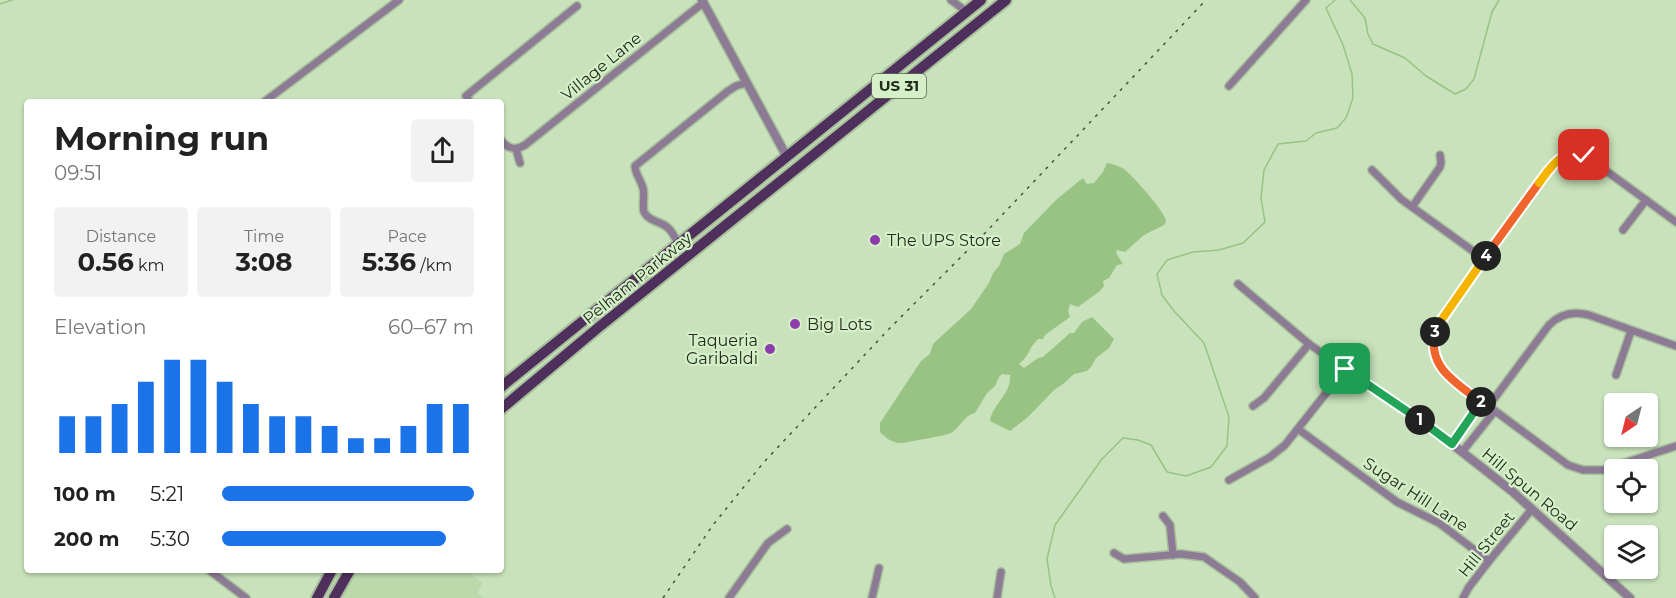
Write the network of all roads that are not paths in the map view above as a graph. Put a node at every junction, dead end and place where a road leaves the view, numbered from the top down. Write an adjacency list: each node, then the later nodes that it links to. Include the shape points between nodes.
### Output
1 (398, 0): 14 (street)
2 (951, 0): 8 (street)
3 (981, 0): 8 (main road, US 31)
4 (1006, 0): 9 (main road, US 31)
5 (1306, 0): 13 (street)
6 (703, 2): 12 (street); 19 (street, Village Lane)
7 (577, 6): 15 (street, via 466,96)
8 (967, 12): 9 (main road); 10 (main road, US 31)
9 (979, 22): 11 (main road, US 31)
10 (903, 63): 11 (main road); 16 (main road, US 31)
11 (913, 75): 17 (main road, US 31)
12 (746, 83): 21 (street); 29 (street, via 728,91 635,166 644,191 645,213 668,227)
13 (1229, 86)
14 (268, 99)
15 (468, 99)
16 (846, 110): 17 (main road); 21 (main road, US 31)
17 (855, 122): 24 (main road, US 31)
18 (504, 143): 19 (street)
19 (516, 149): 22 (street)
20 (1440, 155): 26 (street, via 1440,167)
21 (786, 157): 24 (main road); 29 (main road, Pelham Parkway / US 31)
22 (520, 163)
23 (1372, 170): 26 (street)
24 (792, 172): 32 (main road, Pelham Parkway / US 31)
25 (1646, 200): 27 (street); 28 (street); 30 (street, via 1590,159 1578,153 1567,154 1554,163)
26 (1412, 207): 30 (street)
27 (1676, 222)
28 (1623, 230)
29 (679, 244): 31 (main road, Pelham Parkway / US 31)
30 (1484, 259): 44 (street, via 1440,322 1434,338 1441,369)
31 (660, 260): 32 (main road); 34 (main road, Pelham Parkway / US 31)
32 (670, 270): 35 (main road, Pelham Parkway / US 31)
33 (1239, 284): 37 (street)
34 (587, 318): 35 (main road); 41 (main road, Pelham Parkway / US 31)
35 (596, 330): 42 (main road, Pelham Parkway / US 31)
36 (1631, 331): 38 (street); 40 (street); 44 (street, via 1581,312 1560,316 1549,325)
37 (1309, 344): 39 (street); 43 (street)
38 (1676, 346)
39 (1345, 369): 45 (street); 46 (street, Hill Spun Road)
40 (1616, 375)
41 (504, 385)
42 (504, 402)
43 (1253, 406)
44 (1488, 407): 46 (street); 47 (street, via 1561,462 1583,470 1603,470); 48 (street)
45 (1298, 429): 49 (street, via 1281,449); 55 (street, Sugar Hill Lane, via 1397,502 1439,524)
46 (1452, 444): 48 (street, Hill Spun Road)
47 (1676, 446)
48 (1462, 452): 50 (street, Hill Spun Road)
49 (1229, 480)
50 (1532, 509): 55 (street, Hill Street); 69 (street, Hill Spun Road)
51 (1163, 516): 54 (street, via 1170,525)
52 (787, 529): 64 (street, via 768,543)
53 (1114, 553): 54 (street, via 1124,559)
54 (1173, 555): 67 (street, via 1209,559)
55 (1489, 561): 68 (street, Hill Street)
56 (879, 568): 65 (street)
57 (1001, 572): 66 (street)
58 (213, 573): 61 (street)
59 (330, 573): 62 (main road)
60 (347, 573): 63 (main road)
61 (246, 598)
62 (317, 598)
63 (334, 598)
64 (729, 598)
65 (872, 598)
66 (997, 598)
67 (1255, 598)
68 (1463, 598)
69 (1630, 598)

